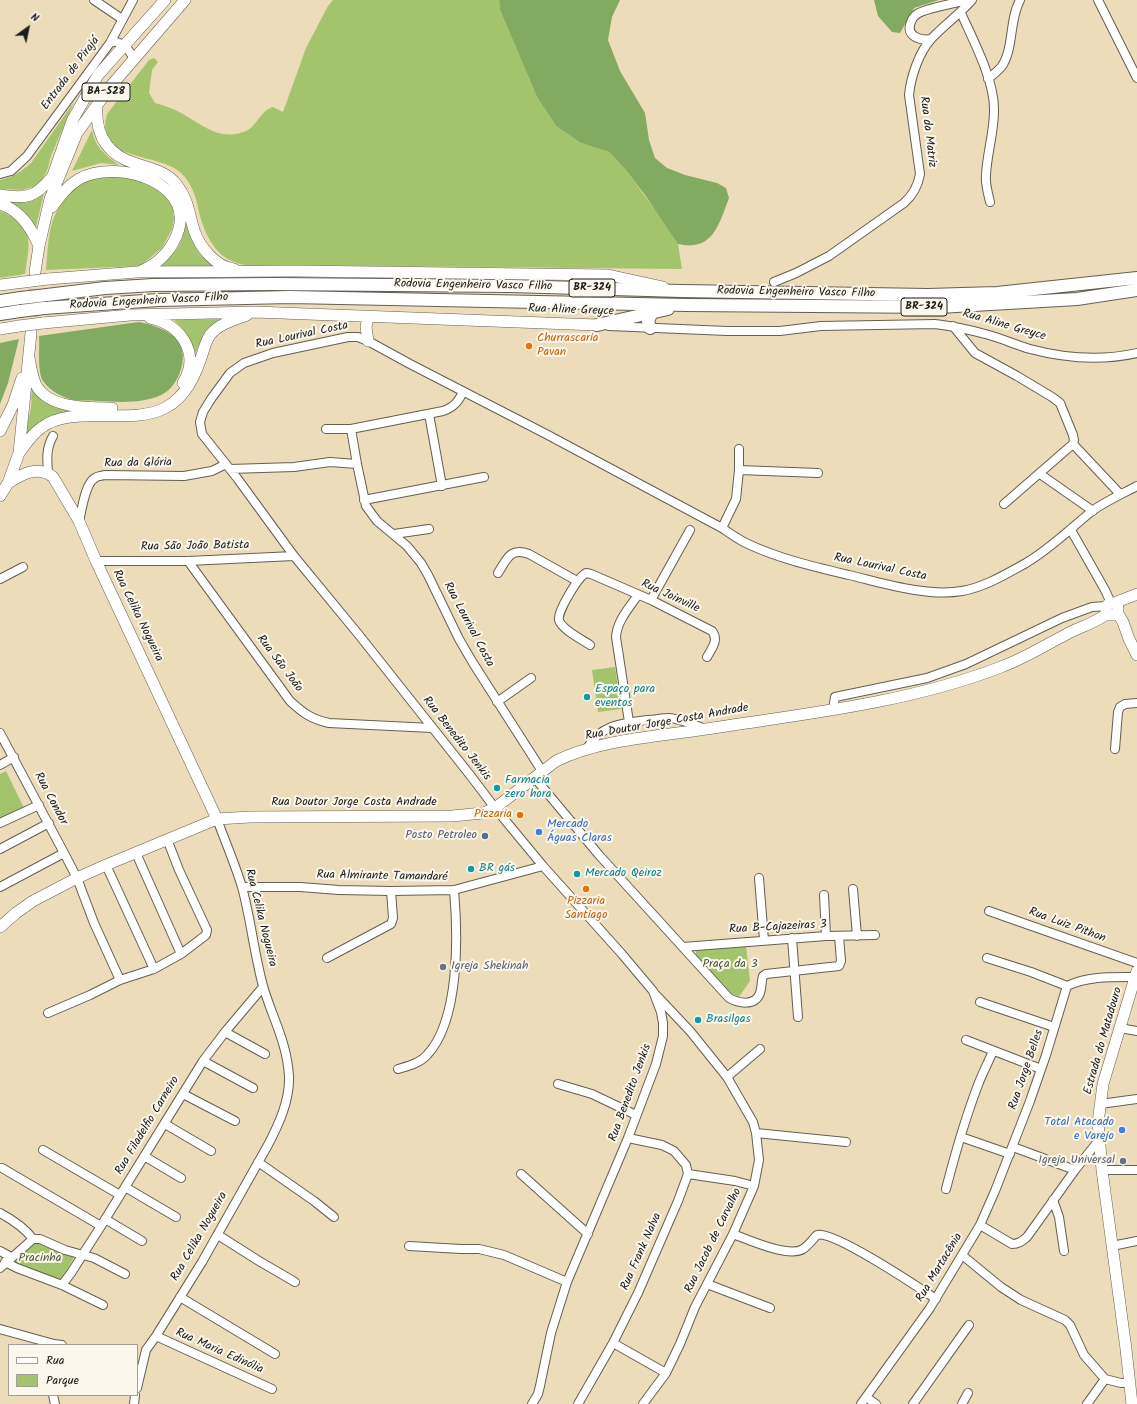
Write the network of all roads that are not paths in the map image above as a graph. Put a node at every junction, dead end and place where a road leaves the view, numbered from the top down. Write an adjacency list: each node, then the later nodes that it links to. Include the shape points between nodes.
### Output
1 (94, 0): 10 (street)
2 (133, 0): 10 (street)
3 (165, 0): 13 (main road)
4 (185, 0): 14 (main road, BA-528)
5 (968, 0): 11 (street, via 917,14 909,27 912,34 924,40)
6 (972, 0): 9 (street, Rua da Matriz)
7 (1020, 0): 16 (street, via 1003,65)
8 (1098, 0): 15 (street)
9 (961, 13): 11 (street, Rua da Matriz); 16 (street)
10 (122, 19): 12 (street)
11 (931, 39): 30 (street, Rua da Matriz, via 918,60 910,83 910,110 920,174 919,183 914,191 904,203 829,256)
12 (110, 43): 13 (street, Entrada de Pirajá, via 115,41); 18 (street, Entrada de Pirajá, via 27,156 11,170)
13 (123, 46): 14 (street, via 132,54); 19 (main road, via 98,75 75,114)
14 (133, 59): 17 (main road, BA-528)
15 (1137, 78)
16 (988, 79): 22 (street, via 994,98 993,128 986,175)
17 (97, 105): 21 (main road, BA-528, via 77,133); 28 (main road, via 97,126 108,147 127,161 160,171 172,179 185,197 195,232 208,254 223,266)
18 (0, 174)
19 (52, 177): 20 (main road, via 33,194 16,197); 21 (main road)
20 (0, 195)
21 (50, 199): 24 (main road, BA-528)
22 (990, 202)
23 (0, 204): 25 (main road, via 14,211 27,223)
24 (47, 214): 25 (main road, BA-528); 27 (main road, via 71,184 90,174 120,172 157,182 176,203 180,218 179,230 164,256)
25 (39, 246): 26 (main road, BA-528)
26 (35, 272)
27 (137, 272): 28 (main road); 31 (main road, bridge)
28 (250, 272): 33 (main road, via 608,275)
29 (1137, 278): 33 (highway, Rodovia Engenheiro Vasco Filho / BR-324, via 997,293 928,295)
30 (774, 282)
31 (0, 285)
32 (1137, 290): 35 (highway, Rodovia Engenheiro Vasco Filho / BR-324, via 1078,299 939,307)
33 (681, 291): 34 (highway, Rodovia Engenheiro Vasco Filho / BR-324, bridge, via 511,286 216,284 105,288)
34 (0, 301)
35 (687, 305): 37 (highway); 38 (highway, Rodovia Engenheiro Vasco Filho / BR-324, bridge, via 260,297 158,300 44,308)
36 (255, 312): 39 (main road, Rua Aline Greyce); 40 (main road, Rua Aline Greyce); 58 (main road, via 225,323 210,336 190,384 165,408 143,414 79,416 50,422 41,427)
37 (652, 312): 41 (highway); 43 (highway, via 648,321)
38 (0, 314)
39 (130, 315): 44 (main road, Rua Aline Greyce, bridge); 48 (main road, via 163,321 184,339 188,348 189,364 186,378 180,388 153,406 106,408 69,406 60,403 43,393 37,385)
40 (368, 317): 41 (main road, Rua Aline Greyce); 46 (main road)
41 (597, 325): 43 (street, Rua Aline Greyce)
42 (953, 326): 43 (street, Rua Aline Greyce, via 821,326 780,331); 47 (street, Rua Aline Greyce, via 1030,349 1062,355 1093,358); 55 (street, via 975,353 1060,403 1073,435)
43 (650, 328)
44 (0, 329)
45 (31, 333): 48 (main road)
46 (368, 341): 49 (street, Rua Lourival Costa); 57 (street, Rua Lourival Costa, via 348,337 273,353 244,363 230,373 203,412 200,422 202,434)
47 (1137, 353)
48 (29, 358): 53 (main road, via 13,406); 58 (main road)
49 (463, 392): 50 (street, via 452,408); 75 (street, Rua Lourival Costa)
50 (429, 414): 52 (street); 67 (street)
51 (326, 429): 52 (street)
52 (351, 429): 59 (street, Rua Lourival Costa)
53 (0, 431)
54 (53, 436): 62 (street, via 47,451)
55 (1073, 444): 64 (street); 69 (street)
56 (739, 449): 61 (street)
57 (216, 452): 60 (street, Rua Benedito Jenkis)
58 (19, 453): 66 (main road)
59 (357, 464): 60 (street, Rua da Glória, via 330,462 294,467); 71 (street, Rua Lourival Costa)
60 (228, 467): 74 (street, Rua da Glória, via 184,476 95,477 87,489); 80 (street, Rua Benedito Jenkis)
61 (739, 470): 63 (street); 75 (street, via 736,499)
62 (48, 473): 66 (main road, via 28,472); 74 (main road, Rua Celika Nogueira, via 53,477)
63 (818, 473)
64 (1040, 474): 72 (street); 73 (street)
65 (484, 477): 67 (street)
66 (8, 483): 70 (main road)
67 (442, 486): 71 (street)
68 (1137, 486): 69 (street, Rua Lourival Costa)
69 (1120, 494): 73 (street, Rua Lourival Costa)
70 (0, 496)
71 (364, 500): 79 (street, Rua Lourival Costa, via 374,517)
72 (1004, 504)
73 (1093, 511): 78 (street, Rua Lourival Costa)
74 (79, 521): 81 (main road, Rua Celika Nogueira)
75 (722, 528): 78 (street, Rua Lourival Costa, via 748,544 781,557 902,588 943,593 984,585 1031,560)
76 (429, 529): 79 (street)
77 (690, 530): 90 (street)
78 (1071, 530): 91 (street, via 1105,590)
79 (394, 534): 96 (street, Rua Lourival Costa, via 421,563 459,640)
80 (294, 556): 82 (street, Rua São João Batista); 100 (street, Rua Benedito Jenkis)
81 (96, 561): 82 (street, Rua São João Batista); 110 (main road, Rua Celika Nogueira)
82 (188, 561): 100 (street, Rua São João, via 286,696 305,714 329,723)
83 (23, 567): 85 (street)
84 (498, 573): 86 (street, via 509,556 522,551)
85 (0, 579)
86 (577, 581): 88 (street, Rua Joinville, via 586,573 591,574); 92 (street, via 560,613 559,621 563,627)
87 (1137, 594): 91 (main road, Rua Doutor Jorge Costa Andrade)
88 (638, 595): 90 (street, Rua Joinville); 99 (street, via 616,629)
89 (1137, 597): 91 (main road, Rua Doutor Jorge Costa Andrade)
90 (651, 600): 94 (street, Rua Joinville, via 712,631 716,636)
91 (1111, 609): 93 (main road, via 1123,622 1128,639); 98 (main road, Rua Doutor Jorge Costa Andrade, via 1002,667 915,694); 98 (street, via 1092,607 1062,618 966,664 927,678 836,697)
92 (590, 646)
93 (1137, 655)
94 (708, 657)
95 (531, 678): 96 (street)
96 (497, 702): 107 (street, Rua Lourival Costa)
97 (1137, 703): 103 (street, via 1120,707)
98 (833, 709): 101 (main road, Rua Doutor Jorge Costa Andrade)
99 (629, 722): 101 (street, via 668,718 682,720); 104 (street, via 606,729 594,738)
100 (432, 728): 109 (street, Rua Benedito Jenkis)
101 (705, 729): 104 (main road, Rua Doutor Jorge Costa Andrade, via 634,739)
102 (0, 733): 105 (street, Rua Condor)
103 (1115, 749)
104 (586, 750): 107 (main road, Rua Doutor Jorge Costa Andrade, via 566,756)
105 (14, 757): 106 (street); 108 (street, Rua Condor)
106 (0, 765)
107 (538, 774): 109 (main road, Rua Doutor Jorge Costa Andrade); 135 (street, Rua Lourival Costa, via 599,855)
108 (39, 805): 111 (street); 112 (street, Rua Condor)
109 (495, 808): 110 (main road, Rua Doutor Jorge Costa Andrade, via 483,813 452,816 250,816); 118 (street, Rua Benedito Jenkis)
110 (217, 819): 113 (main road, Rua Doutor Jorge Costa Andrade); 122 (street, Rua Celika Nogueira)
111 (0, 823)
112 (49, 823): 114 (street); 115 (street, Rua Condor)
113 (167, 839): 116 (main road, Rua Doutor Jorge Costa Andrade); 136 (street, via 207,930 206,935)
114 (0, 849)
115 (64, 853): 119 (street, Rua Condor); 121 (street)
116 (136, 853): 117 (main road, Rua Doutor Jorge Costa Andrade); 136 (street)
117 (106, 865): 119 (main road, Rua Doutor Jorge Costa Andrade); 140 (street)
118 (543, 866): 124 (street, Rua Almirante Tamandaré); 146 (street, Rua Benedito Jenkis)
119 (77, 878): 128 (main road, Rua Doutor Jorge Costa Andrade, via 33,901); 143 (street, Rua Condor)
120 (759, 878): 134 (street)
121 (0, 887)
122 (242, 888): 125 (street, Rua Almirante Tamandaré, via 300,887); 145 (street, Rua Celika Nogueira)
123 (853, 889): 132 (street)
124 (454, 890): 125 (street, Rua Almirante Tamandaré); 159 (street, via 455,964 445,1025 427,1055)
125 (391, 891): 137 (street, via 391,924)
126 (824, 895): 130 (street)
127 (989, 911): 139 (street, Rua Luiz Pithon)
128 (0, 927)
129 (875, 935): 132 (street, Rua B-Cajazeiras 3)
130 (826, 936): 131 (street, Rua B-Cajazeiras 3); 133 (street, Rua B-Cajazeiras 3)
131 (839, 936): 132 (street, Rua B-Cajazeiras 3); 141 (street, via 840,966)
132 (857, 936)
133 (792, 938): 134 (street, Rua B-Cajazeiras 3); 141 (street)
134 (764, 940): 135 (street, Rua B-Cajazeiras 3)
135 (683, 946): 141 (street, Rua Lourival Costa, via 729,998 743,1004 754,1000 760,992 761,981 766,974)
136 (181, 954): 140 (street)
137 (327, 958)
138 (987, 958): 144 (street)
139 (1137, 963)
140 (154, 969): 143 (street)
141 (794, 972): 149 (street)
142 (1136, 974): 144 (street, via 1083,980); 151 (main road, Estrada do Matadouro)
143 (120, 980): 148 (street)
144 (1067, 986): 150 (street, Rua Jorge Belles)
145 (263, 987): 153 (street, Rua Filadelfio Carneiro); 179 (street, Rua Celika Nogueira, via 281,1033 287,1058 289,1090 276,1130)
146 (653, 991): 161 (street, Rua Jacob de Carvalho); 167 (street, Rua Benedito Jenkis, via 661,1012 663,1036 656,1064)
147 (980, 1002): 150 (street)
148 (48, 1013)
149 (798, 1017)
150 (1054, 1027): 160 (street, Rua Jorge Belles)
151 (1120, 1028): 152 (street); 166 (main road, Estrada do Matadouro, via 1103,1084)
152 (1137, 1031)
153 (225, 1032): 157 (street); 158 (street, Rua Filadelfio Carneiro)
154 (966, 1040): 156 (street)
155 (760, 1049): 161 (street)
156 (994, 1051): 160 (street); 171 (street)
157 (265, 1054)
158 (203, 1061): 163 (street); 164 (street, Rua Filadelfio Carneiro)
159 (398, 1069)
160 (1041, 1069): 176 (street, Rua Jorge Belles)
161 (728, 1077): 170 (street, Rua Jacob de Carvalho, via 747,1110)
162 (558, 1084): 167 (street, via 592,1094)
163 (253, 1088)
164 (183, 1094): 168 (street); 169 (street, Rua Filadelfio Carneiro)
165 (1137, 1098): 166 (street)
166 (1100, 1104): 173 (main road, Estrada do Matadouro)
167 (636, 1115): 172 (street, Rua Benedito Jenkis)
168 (235, 1121)
169 (165, 1124): 177 (street); 178 (street, Rua Filadelfio Carneiro)
170 (756, 1133): 174 (street); 187 (street, Rua Jacob de Carvalho, via 759,1160)
171 (960, 1137): 176 (street); 189 (street)
172 (628, 1138): 185 (street, via 662,1145 674,1151 686,1165); 197 (street, Rua Benedito Jenkis)
173 (1099, 1140): 181 (street); 182 (main road, Estrada do Matadouro)
174 (846, 1142)
175 (43, 1150): 190 (street)
176 (1011, 1150): 181 (street); 196 (street, Rua Jorge Belles)
177 (210, 1151)
178 (144, 1156): 186 (street); 188 (street, Rua Filadelfio Carneiro)
179 (258, 1162): 194 (street); 199 (street, Rua Celika Nogueira)
180 (2, 1168): 195 (street)
181 (1074, 1170): 191 (street)
182 (1102, 1170): 183 (street); 204 (main road, Estrada do Matadouro)
183 (1137, 1170)
184 (521, 1174): 197 (street)
185 (688, 1174): 187 (street); 222 (street, Rua Frank Nalva, via 644,1279)
186 (181, 1178)
187 (754, 1186): 198 (street, Rua Jacob de Carvalho)
188 (125, 1187): 190 (street, Rua Filadelfio Carneiro); 193 (street)
189 (946, 1189)
190 (120, 1195): 195 (street, Rua Filadelfio Carneiro)
191 (1053, 1200): 196 (street, via 1027,1237 1018,1244 1012,1244); 206 (street, via 1059,1218)
192 (0, 1212): 200 (street, via 27,1230)
193 (176, 1217)
194 (334, 1217)
195 (103, 1223): 201 (street); 207 (street, Rua Filadelfio Carneiro)
196 (980, 1225): 208 (street, Rua Martacênia)
197 (588, 1234): 212 (street, Rua Benedito Jenkis)
198 (733, 1234): 213 (street, Rua Jacob de Carvalho); 216 (street, via 789,1253 803,1249 816,1235 824,1235 880,1264)
199 (218, 1235): 211 (street); 215 (street, Rua Celika Nogueira)
200 (33, 1239): 207 (street, via 44,1240); 209 (street)
201 (142, 1241)
202 (1137, 1241): 204 (street)
203 (409, 1246): 212 (street, via 479,1248 504,1255)
204 (1112, 1246): 229 (main road, Estrada do Matadouro)
205 (0, 1251): 209 (street)
206 (1064, 1251)
207 (83, 1256): 210 (street, via 94,1258); 214 (street, Rua Filadelfio Carneiro)
208 (962, 1256): 216 (street, Rua Martacênia); 228 (street, via 1021,1300 1065,1320 1070,1325 1084,1355)
209 (5, 1262): 214 (street)
210 (125, 1274)
211 (295, 1282)
212 (567, 1282): 236 (street, Rua Benedito Jenkis)
213 (707, 1284): 218 (street); 227 (street, Rua Jacob de Carvalho)
214 (62, 1285): 217 (street)
215 (180, 1297): 221 (street, Rua Celika Nogueira); 226 (street)
216 (936, 1299): 233 (street, Rua Martacênia)
217 (103, 1305)
218 (770, 1308)
219 (969, 1325): 240 (street)
220 (0, 1329): 223 (street)
221 (156, 1336): 225 (street, Rua Celika Nogueira); 231 (street, Rua Maria Edinólia)
222 (613, 1343): 227 (street); 237 (street, Rua Frank Nalva)
223 (51, 1344)
224 (138, 1350): 225 (street)
225 (146, 1350): 230 (street, Rua Celika Nogueira)
226 (275, 1354)
227 (666, 1373): 238 (street, Rua Jacob de Carvalho)
228 (1106, 1379): 229 (street); 234 (street)
229 (1130, 1383): 235 (main road, Estrada do Matadouro)
230 (138, 1384)
231 (272, 1389)
232 (968, 1392): 241 (street)
233 (864, 1400): 239 (street)
234 (1088, 1403): 242 (street)
235 (1131, 1403)
236 (533, 1404)
237 (578, 1404)
238 (643, 1404)
239 (876, 1404)
240 (913, 1404)
241 (962, 1404)
242 (1080, 1404)

